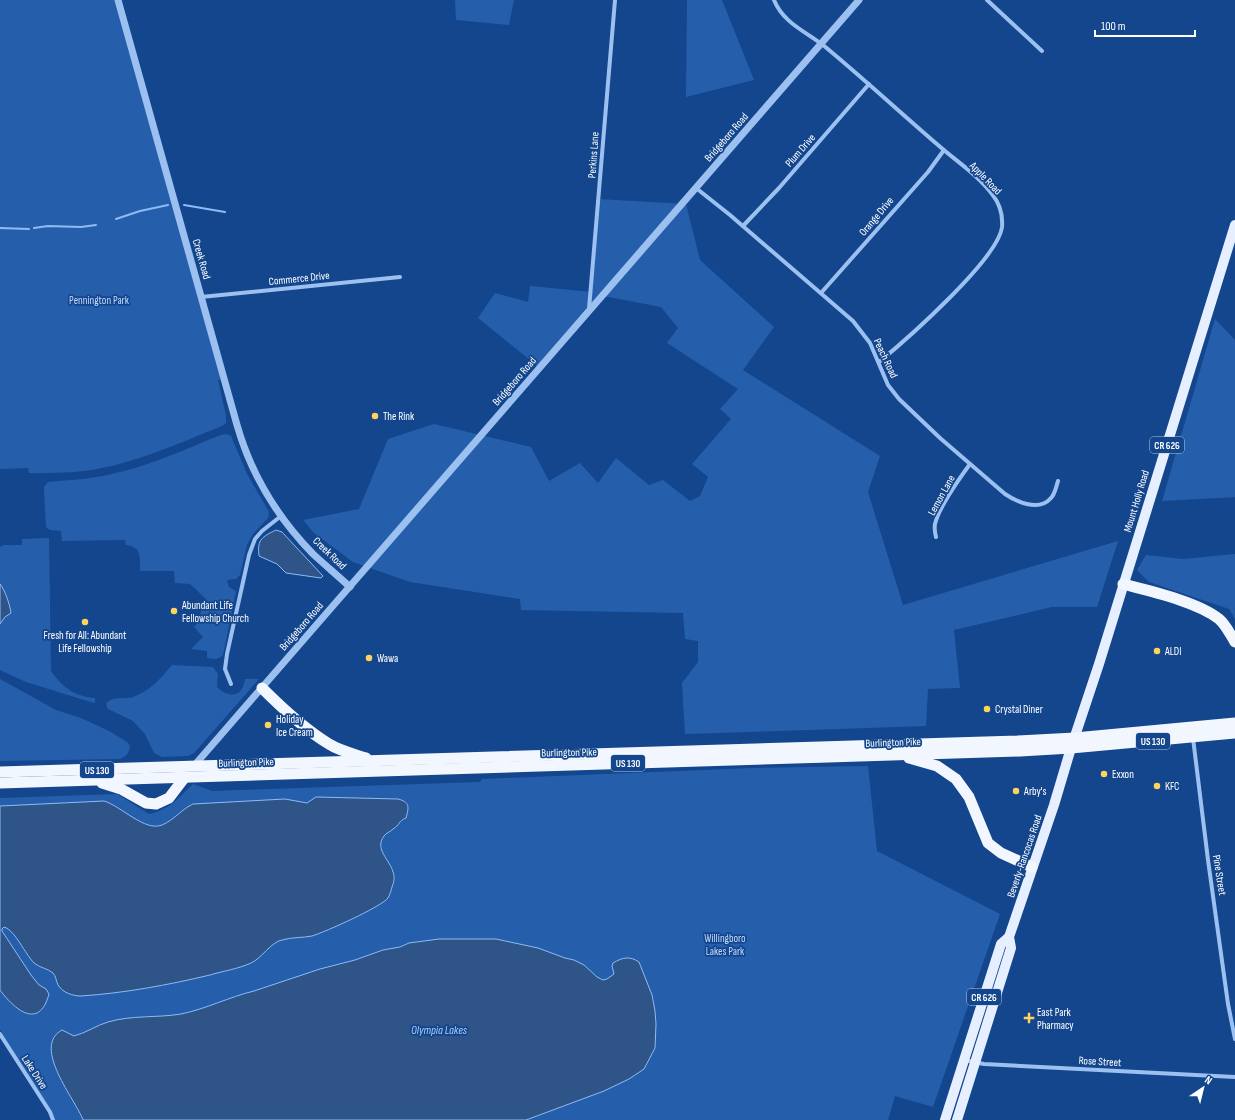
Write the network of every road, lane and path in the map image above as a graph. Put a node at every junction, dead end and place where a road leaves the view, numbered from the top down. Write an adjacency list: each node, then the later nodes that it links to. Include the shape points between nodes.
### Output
1 (118, 0): 15 (street, Creek Road)
2 (615, 0): 16 (street, Perkins Lane)
3 (774, 0): 6 (street, Apple Road, via 788,21)
4 (859, 0): 6 (street, Bridgeboro Road)
5 (986, 0): 7 (street)
6 (822, 43): 8 (street, Apple Road); 10 (street, Bridgeboro Road)
7 (1042, 51)
8 (869, 84): 9 (street, Apple Road); 11 (street, Plum Drive)
9 (944, 150): 14 (street, Orange Drive, via 928,172); 17 (street, Apple Road, via 992,193 1002,214 1000,236 982,261 950,296)
10 (696, 188): 11 (street, Peach Road); 16 (street, Bridgeboro Road)
11 (743, 226): 14 (street, Peach Road)
12 (1235, 226): 22 (main road, Mount Holly Road / CR 626)
13 (400, 277): 15 (street, Commerce Drive)
14 (822, 293): 17 (street, Peach Road, via 853,321 870,343)
15 (201, 297): 20 (street, Creek Road, via 245,449 263,487)
16 (589, 311): 23 (street, Bridgeboro Road)
17 (879, 362): 18 (street, Peach Road, via 888,385 899,399)
18 (970, 464): 19 (street, Peach Road, via 1012,499 1033,506 1045,503 1053,495); 21 (street, Lemon Lane, via 937,518)
19 (1058, 481)
20 (281, 516): 23 (street, Creek Road, via 314,554); 25 (street, via 255,539 249,556 227,654 225,669)
21 (936, 537)
22 (1123, 584): 24 (highway, via 1190,604 1211,614 1227,628); 30 (main road, Mount Holly Road / CR 626)
23 (350, 587): 26 (street, Bridgeboro Road)
24 (1235, 642)
25 (231, 684)
26 (262, 688): 32 (highway, via 300,724 329,744); 33 (street, Bridgeboro Road)
27 (1235, 723): 30 (highway, Burlington Pike / US 130)
28 (1235, 733): 29 (highway, Burlington Pike / US 130)
29 (1193, 737): 30 (highway, Burlington Pike / US 130); 41 (street, Pine Street)
30 (1073, 743): 31 (highway, Burlington Pike / US 130, via 1029,751); 32 (highway, Burlington Pike / US 130, via 978,743); 38 (main road, Beverly-Rancocas Road / CR 626)
31 (897, 755): 35 (highway, Burlington Pike / US 130); 38 (highway, via 937,766 956,779 969,797 988,843 1001,853)
32 (373, 760): 33 (highway, Burlington Pike / US 130)
33 (193, 767): 34 (highway, Burlington Pike / US 130); 35 (street, Bridgeboro Road)
34 (0, 772)
35 (185, 777): 36 (highway, Burlington Pike / US 130); 36 (highway, via 169,798 156,804 146,803 121,789)
36 (94, 780): 37 (highway, Burlington Pike / US 130)
37 (0, 783)
38 (1032, 867): 39 (main road, Beverly-Rancocas Road / CR 626)
39 (1009, 937): 42 (main road, Beverly-Rancocas Road / CR 626, via 1001,944); 43 (main road, Beverly-Rancocas Road / CR 626, via 1011,948)
40 (0, 1034): 45 (street, Lake Drive)
41 (1235, 1039)
42 (964, 1060): 43 (street, Rose Street); 46 (main road, Beverly-Rancocas Road / CR 626)
43 (976, 1062): 44 (street, Rose Street); 47 (main road, Beverly-Rancocas Road / CR 626)
44 (1235, 1077)
45 (53, 1120)
46 (944, 1120)
47 (957, 1120)

